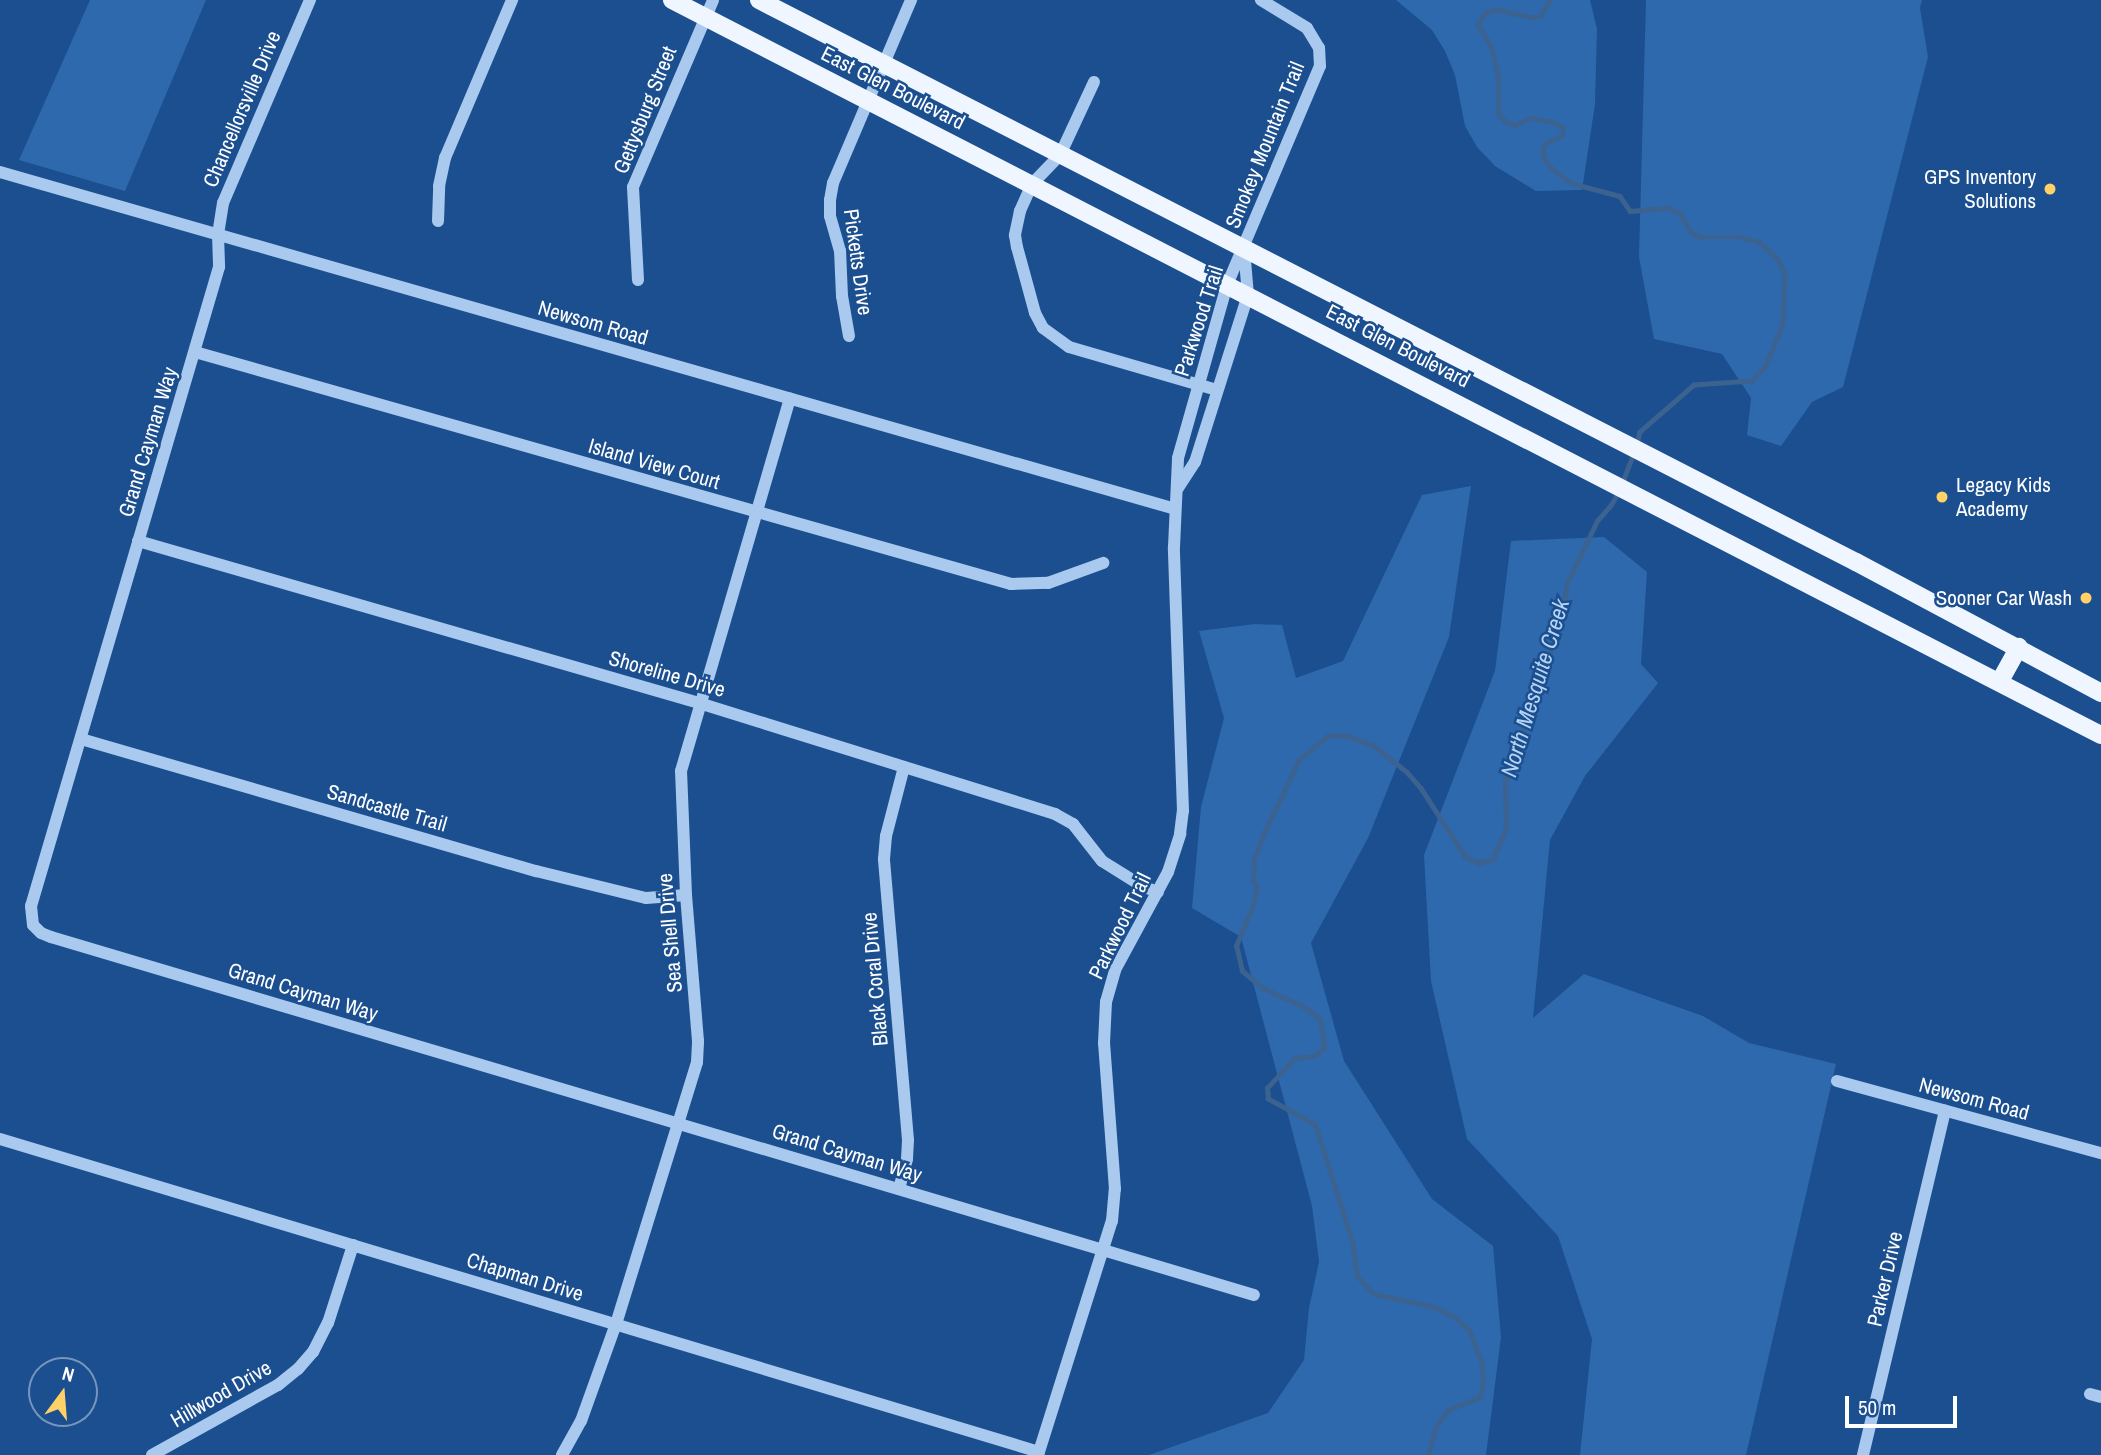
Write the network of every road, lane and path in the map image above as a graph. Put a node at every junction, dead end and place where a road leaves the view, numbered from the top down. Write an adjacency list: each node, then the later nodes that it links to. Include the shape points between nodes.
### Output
1 (310, 0): 16 (street, Chancellorsville Drive, via 235,172)
2 (512, 0): 15 (street, via 445,158)
3 (673, 0): 8 (main road, East Glen Boulevard)
4 (713, 0): 8 (street, Gettysburg Street)
5 (759, 0): 9 (main road, East Glen Boulevard)
6 (911, 0): 9 (street, Picketts Drive)
7 (1261, 0): 17 (street, Smokey Mountain Trail, via 1307,28 1319,48 1320,66)
8 (705, 17): 11 (main road, East Glen Boulevard); 18 (street, Gettysburg Street, via 634,187)
9 (885, 66): 11 (street, Picketts Drive); 12 (main road, East Glen Boulevard)
10 (1094, 82): 12 (street)
11 (870, 101): 14 (main road, East Glen Boulevard); 21 (street, Picketts Drive, via 833,183 830,200)
12 (1060, 155): 14 (street); 17 (main road, East Glen Boulevard)
13 (0, 172): 16 (street, Newsom Road)
14 (1032, 184): 19 (main road, East Glen Boulevard); 23 (street, via 1015,235 1043,328 1069,347)
15 (438, 221)
16 (218, 235): 22 (street, Grand Cayman Way, via 219,267); 25 (street, Newsom Road)
17 (1244, 249): 19 (street, Parkwood Trail); 20 (street, Parkwood Trail); 31 (main road, East Glen Boulevard)
18 (638, 280)
19 (1227, 285): 20 (main road, East Glen Boulevard); 23 (street, Parkwood Trail)
20 (1248, 295): 24 (street, Parkwood Trail); 32 (main road, East Glen Boulevard)
21 (849, 336)
22 (195, 352): 28 (street, Island View Court); 29 (street, Grand Cayman Way)
23 (1199, 385): 24 (street); 26 (street, Parkwood Trail, via 1178,458)
24 (1217, 390): 26 (street, Parkwood Trail, via 1195,462)
25 (790, 399): 27 (street, Newsom Road); 28 (street, Sea Shell Drive)
26 (1178, 488): 27 (street, Parkwood Trail)
27 (1175, 509): 38 (street, Parkwood Trail, via 1182,811 1174,856)
28 (754, 513): 30 (street, Island View Court, via 1011,584 1048,583); 34 (street, Sea Shell Drive)
29 (138, 541): 34 (street, Shoreline Drive); 36 (street, Grand Cayman Way)
30 (1103, 563)
31 (2019, 647): 32 (main road); 33 (main road, East Glen Boulevard)
32 (2000, 681): 35 (main road, East Glen Boulevard)
33 (2101, 693)
34 (699, 704): 37 (street, Shoreline Drive); 39 (street, Sea Shell Drive, via 679,788)
35 (2101, 735)
36 (81, 739): 39 (street, Sandcastle Trail, via 536,871 646,898); 42 (street, Grand Cayman Way, via 31,906 33,925 41,933)
37 (904, 767): 38 (street, Shoreline Drive, via 1066,818 1102,861); 45 (street, Black Coral Drive, via 884,859 908,1140)
38 (1158, 892): 47 (street, Parkwood Trail, via 1115,970 1106,1002 1104,1044 1115,1189)
39 (686, 895): 42 (street, Sea Shell Drive, via 698,1041 697,1062)
40 (1837, 1081): 41 (street, Newsom Road)
41 (1945, 1111): 44 (street, Newsom Road); 53 (street, Parker Drive)
42 (679, 1124): 45 (street, Grand Cayman Way); 49 (street, Sea Shell Drive)
43 (0, 1139): 46 (street, Chapman Drive)
44 (2101, 1153)
45 (899, 1189): 47 (street, Grand Cayman Way)
46 (353, 1245): 49 (street, Chapman Drive); 51 (street, Hillwood Drive, via 328,1323 298,1370)
47 (1104, 1250): 48 (street, Grand Cayman Way); 50 (street, Parkwood Trail)
48 (1254, 1295)
49 (616, 1324): 50 (street, Chapman Drive); 52 (street, Sea Shell Drive, via 581,1421)
50 (1039, 1453)
51 (152, 1455)
52 (562, 1455)
53 (1863, 1455)

